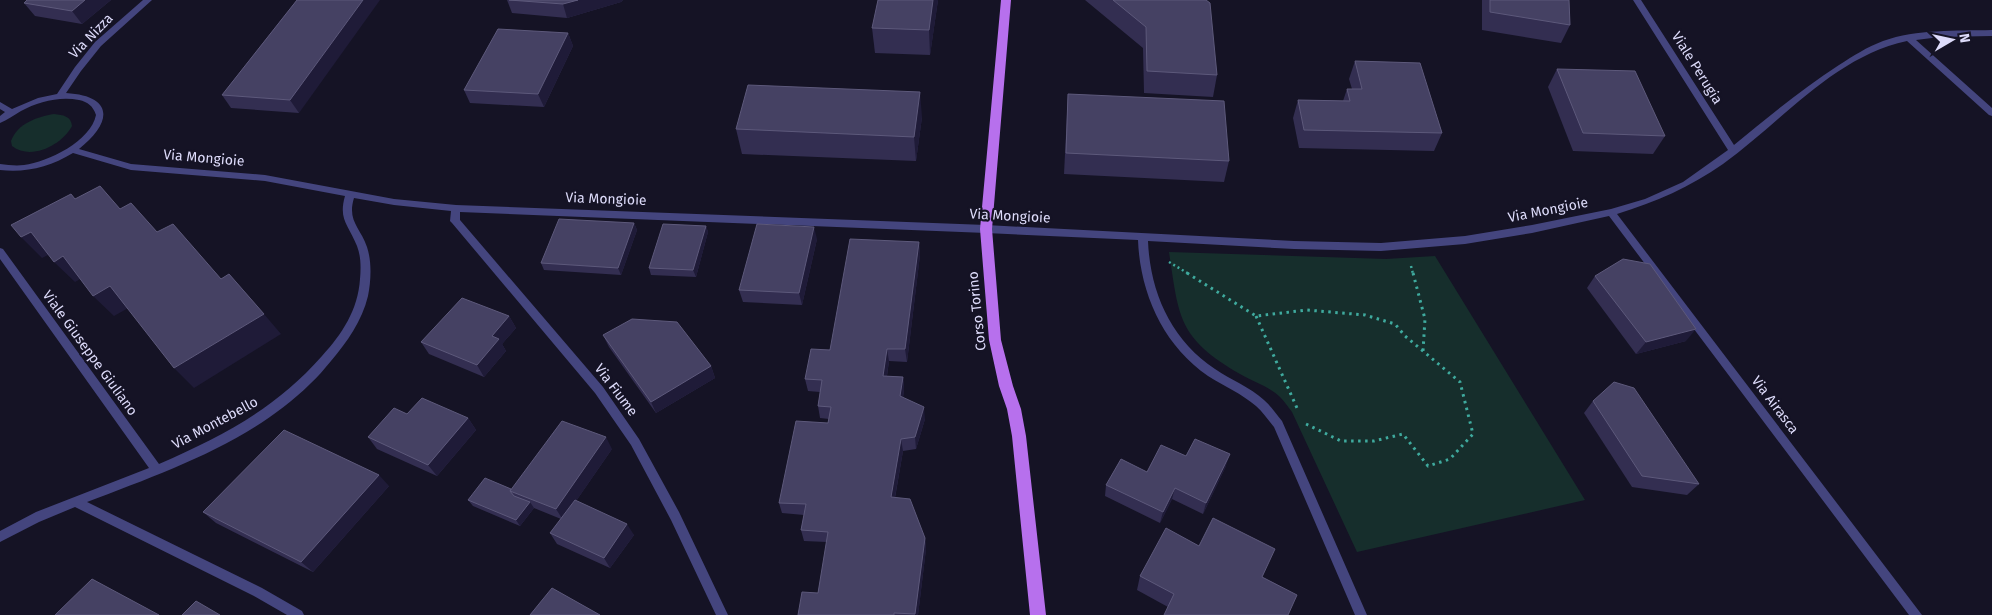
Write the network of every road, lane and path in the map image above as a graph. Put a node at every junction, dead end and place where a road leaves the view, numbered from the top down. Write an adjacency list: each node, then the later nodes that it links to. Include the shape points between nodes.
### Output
1 (148, 0): 6 (street, Via Nizza, via 98,44)
2 (1006, 0): 17 (main road, Corso Torino)
3 (1637, 0): 12 (street, Viale Perugia)
4 (1992, 33): 5 (street, Via Mongioie)
5 (1909, 38): 9 (street); 12 (street, Via Mongioie, via 1865,52 1812,86)
6 (60, 96): 8 (street); 11 (street, via 89,100 97,106 100,116 87,139)
7 (0, 105): 8 (street)
8 (11, 112): 10 (street)
9 (1992, 113)
10 (0, 120)
11 (72, 150): 13 (street, via 38,164 21,168); 14 (street, Via Mongioie, via 131,167 265,178)
12 (1733, 151): 16 (street, Via Mongioie, via 1686,184 1648,201)
13 (0, 167)
14 (350, 194): 15 (street, Via Mongioie); 23 (street, Via Montebello, via 346,210 362,248 365,275 361,304 345,336 320,370 293,394 221,440)
15 (456, 208): 17 (street, Via Mongioie); 27 (street, Via Fiume, via 455,221 599,390 635,442)
16 (1611, 212): 19 (street, Via Mongioie, via 1494,236); 30 (street, Via Airasca)
17 (986, 229): 18 (street, Via Mongioie); 28 (main road, Corso Torino, via 995,340 1019,436)
18 (1143, 242): 19 (street, Via Mongioie); 21 (path); 29 (street, via 1150,287 1170,334 1205,368 1260,403 1278,424)
19 (1406, 245): 22 (path, via 1425,319)
20 (0, 252): 23 (street, Viale Giuseppe Giuliano)
21 (1256, 316): 22 (path, via 1306,310 1365,314 1395,324); 22 (path, via 1304,423 1341,441 1374,441 1403,434 1428,466 1450,459 1473,434 1460,382)
22 (1423, 351)
23 (157, 470): 24 (street, Via Montebello)
24 (76, 502): 25 (street, Via Montebello, via 38,516); 26 (street)
25 (0, 537)
26 (298, 615)
27 (722, 615)
28 (1038, 615)
29 (1361, 615)
30 (1916, 615)

